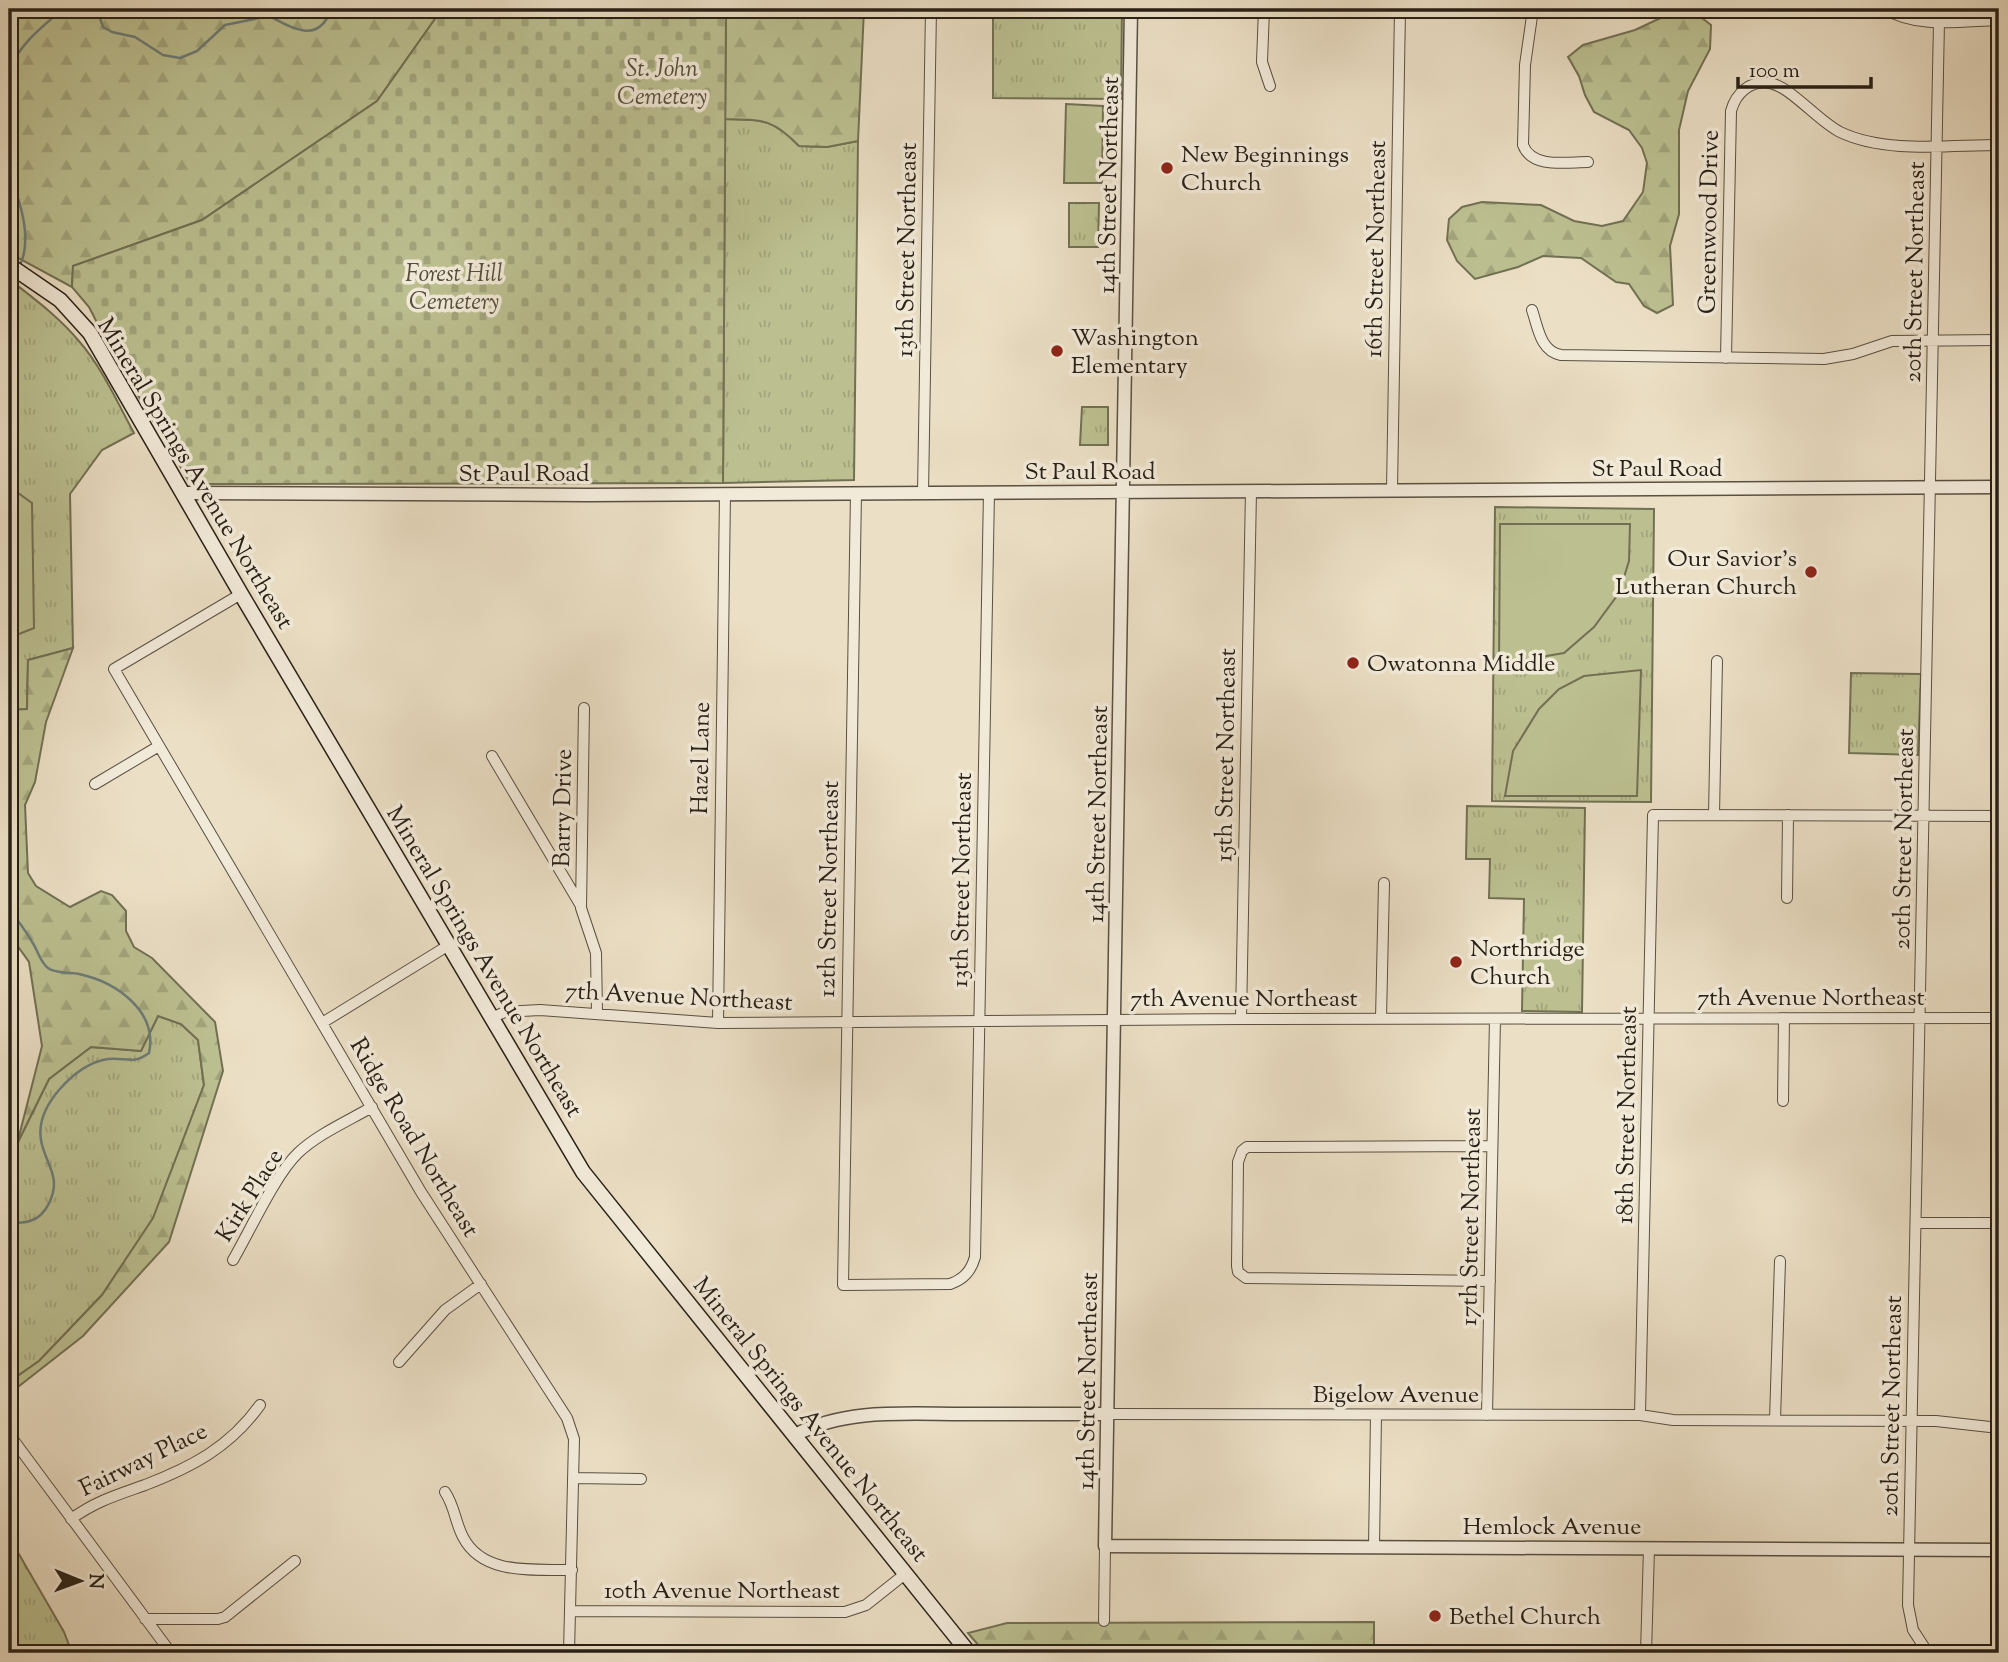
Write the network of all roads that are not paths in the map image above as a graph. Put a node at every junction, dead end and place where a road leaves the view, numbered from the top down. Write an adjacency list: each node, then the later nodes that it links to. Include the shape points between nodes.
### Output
1 (931, 9): 26 (street, 13th Street Northeast)
2 (1131, 9): 23 (street, 14th Street Northeast)
3 (1264, 9): 9 (street, via 1262,62)
4 (1400, 9): 21 (street, 16th Street Northeast)
5 (1533, 9): 12 (street, via 1525,65 1523,145 1528,155 1541,161)
6 (1885, 9): 8 (street, via 1909,20)
7 (1999, 20): 8 (street)
8 (1939, 21): 11 (street, 20th Street Northeast)
9 (1270, 86)
10 (1999, 145): 11 (street, Greenwood Drive)
11 (1937, 146): 15 (street, 20th Street Northeast); 17 (street, Greenwood Drive, via 1882,144 1851,137 1770,83 1751,85 1737,96 1731,111)
12 (1588, 162)
13 (9, 265): 24 (main road, Mineral Springs Avenue Northeast, via 60,300 90,333)
14 (1532, 310): 17 (street, via 1544,344 1554,353)
15 (1934, 340): 16 (street); 17 (street, via 1892,341 1824,359); 19 (street, 20th Street Northeast)
16 (1999, 340)
17 (1726, 358)
18 (1999, 487): 19 (street, St Paul Road)
19 (1931, 488): 21 (street, St Paul Road); 34 (street, 20th Street Northeast)
20 (1251, 491): 21 (street, St Paul Road); 23 (street, St Paul Road); 48 (street, 15th Street Northeast)
21 (1392, 491)
22 (989, 492): 23 (street, St Paul Road); 26 (street, St Paul Road); 53 (street, 13th Street Northeast)
23 (1124, 492): 51 (street, 14th Street Northeast)
24 (182, 493): 27 (street, St Paul Road); 28 (main road, Mineral Springs Avenue Northeast)
25 (856, 493): 26 (street, St Paul Road); 27 (street, St Paul Road); 52 (street, 12th Street Northeast)
26 (923, 493)
27 (725, 494): 55 (street, Hazel Lane)
28 (241, 594): 31 (street, Ridge Road Northeast, via 114,669); 41 (main road, Mineral Springs Avenue Northeast)
29 (1717, 661): 35 (street)
30 (584, 708): 40 (street, Barry Drive)
31 (159, 746): 33 (street); 54 (street, Ridge Road Northeast)
32 (492, 756): 40 (street, Barry Drive)
33 (95, 784)
34 (1924, 814): 36 (street); 37 (street); 46 (street, 20th Street Northeast)
35 (1714, 815): 36 (street); 44 (street, 18th Street Northeast, via 1653,815)
36 (1788, 815): 39 (street)
37 (1999, 816)
38 (1384, 883): 49 (street)
39 (1787, 898)
40 (581, 908): 42 (street, Barry Drive, via 596,953)
41 (449, 945): 43 (main road, Mineral Springs Avenue Northeast); 54 (street)
42 (597, 1013): 43 (street, 7th Avenue Northeast, via 540,1010 505,1012); 55 (street, 7th Avenue Northeast)
43 (491, 1018): 76 (main road, Mineral Springs Avenue Northeast, via 583,1172)
44 (1649, 1018): 45 (street, 7th Avenue Northeast); 50 (street, 7th Avenue Northeast); 71 (street, 18th Street Northeast)
45 (1784, 1018): 46 (street, 7th Avenue Northeast); 56 (street)
46 (1920, 1018): 47 (street, 7th Avenue Northeast); 59 (street, 20th Street Northeast)
47 (1999, 1018)
48 (1241, 1019): 49 (street, 7th Avenue Northeast); 51 (street, 7th Avenue Northeast)
49 (1381, 1019): 50 (street, 7th Avenue Northeast)
50 (1495, 1019): 58 (street, 17th Street Northeast)
51 (1115, 1020): 53 (street, 7th Avenue Northeast); 68 (street, 14th Street Northeast)
52 (847, 1021): 53 (street, 7th Avenue Northeast); 55 (street, 7th Avenue Northeast); 65 (street, 12th Street Northeast)
53 (980, 1021): 65 (street, 13th Street Northeast, via 975,1258 971,1268 950,1284)
54 (322, 1023): 57 (street, Ridge Road Northeast)
55 (718, 1023)
56 (1783, 1101)
57 (372, 1107): 61 (street, Kirk Place, via 297,1154); 64 (street, Ridge Road Northeast)
58 (1492, 1146): 63 (street, 17th Street Northeast); 63 (street, via 1247,1147 1238,1162 1237,1266 1241,1275 1251,1280)
59 (1916, 1223): 60 (street); 73 (street, 20th Street Northeast)
60 (1999, 1223)
61 (233, 1260)
62 (1780, 1261): 72 (street)
63 (1490, 1280): 70 (street, 17th Street Northeast)
64 (481, 1284): 66 (street, via 445,1310); 77 (street, Ridge Road Northeast, via 567,1418 574,1439)
65 (843, 1285)
66 (399, 1362)
67 (260, 1405): 80 (street, Fairway Place, via 233,1438 212,1452 166,1476 102,1499)
68 (1108, 1414): 69 (street, Bigelow Avenue); 76 (street, Bigelow Avenue, via 878,1415 835,1419); 81 (street, 14th Street Northeast)
69 (1376, 1415): 70 (street, Bigelow Avenue); 82 (street)
70 (1488, 1415): 71 (street, Bigelow Avenue)
71 (1640, 1415): 72 (street, Bigelow Avenue, via 1673,1420)
72 (1775, 1420): 73 (street, Bigelow Avenue)
73 (1912, 1421): 74 (street, Bigelow Avenue); 84 (street, 20th Street Northeast)
74 (1999, 1428)
75 (9, 1434): 80 (street)
76 (795, 1435): 88 (main road, Mineral Springs Avenue Northeast)
77 (573, 1478): 78 (street); 87 (street, Ridge Road Northeast)
78 (641, 1479)
79 (444, 1492): 87 (street, via 468,1545 485,1560 506,1567)
80 (71, 1519): 90 (street)
81 (1105, 1546): 82 (street, Hemlock Avenue); 91 (street, 14th Street Northeast)
82 (1374, 1547): 83 (street, Hemlock Avenue)
83 (1649, 1548): 84 (street, Hemlock Avenue); 95 (street)
84 (1909, 1549): 85 (street, Hemlock Avenue); 96 (street, 20th Street Northeast, via 1909,1618)
85 (1999, 1550)
86 (295, 1561): 90 (street, via 225,1617)
87 (572, 1570): 89 (street, Ridge Road Northeast)
88 (905, 1574): 89 (street, 10th Avenue Northeast, via 866,1605 845,1612); 94 (main road, Mineral Springs Avenue Northeast)
89 (570, 1611): 93 (street, Ridge Road Northeast)
90 (145, 1619): 92 (street)
91 (1104, 1621)
92 (171, 1653)
93 (569, 1653)
94 (969, 1653)
95 (1646, 1653)
96 (1927, 1653)

